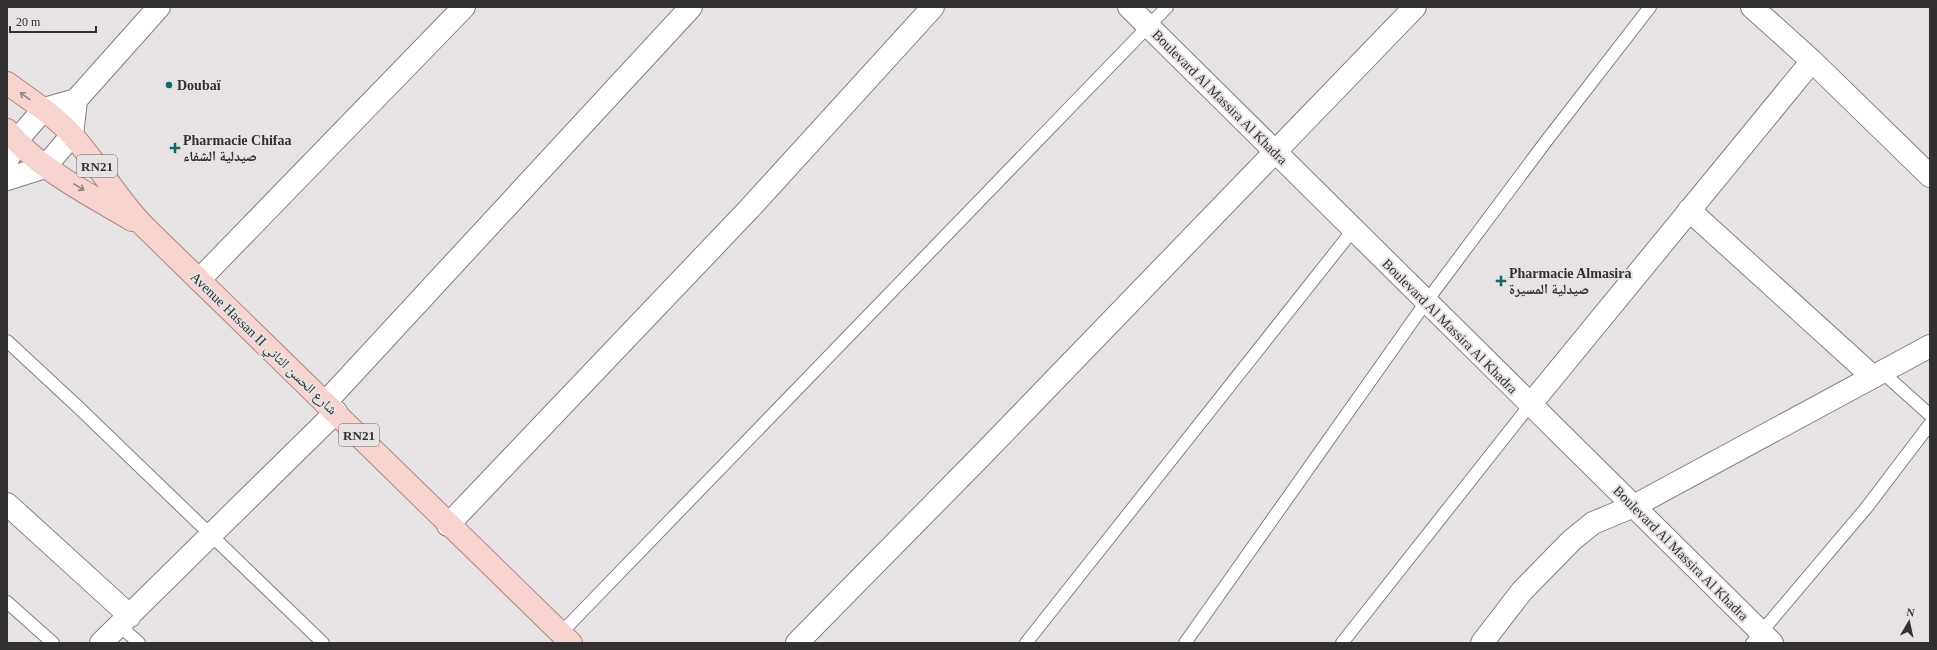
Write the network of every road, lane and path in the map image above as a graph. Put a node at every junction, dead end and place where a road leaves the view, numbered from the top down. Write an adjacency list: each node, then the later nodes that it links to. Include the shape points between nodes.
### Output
1 (160, 7): 13 (street)
2 (464, 7): 25 (street)
3 (691, 7): 31 (street)
4 (933, 7): 36 (street, via 750,208)
5 (1129, 7): 10 (street, Boulevard Al Massira Al Khadra)
6 (1167, 7): 10 (lane)
7 (1415, 7): 17 (street)
8 (1650, 7): 26 (lane)
9 (1752, 7): 11 (street)
10 (1148, 26): 17 (street, Boulevard Al Massira Al Khadra); 40 (lane)
11 (1812, 61): 20 (street); 22 (street)
12 (7, 83): 14 (main road, Avenue Hassan II شارع الحسن الثاني / RN21, one-way to 12)
13 (76, 100): 14 (street); 16 (street)
14 (44, 109): 15 (street); 16 (main road, Avenue Hassan II شارع الحسن الثاني / RN21)
15 (11, 135): 18 (street); 19 (main road, Avenue Hassan II شارع الحسن الثاني / RN21)
16 (72, 135): 19 (street); 23 (main road, Avenue Hassan II شارع الحسن الثاني / RN21)
17 (1275, 153): 24 (street, Boulevard Al Massira Al Khadra); 46 (street)
18 (7, 161)
19 (46, 167): 21 (street); 23 (main road, Avenue Hassan II شارع الحسن الثاني / RN21, one-way to 23)
20 (1930, 176)
21 (7, 179)
22 (1688, 210): 29 (street); 30 (street)
23 (145, 228): 25 (main road, Avenue Hassan II شارع الحسن الثاني / RN21)
24 (1353, 230): 26 (street, Boulevard Al Massira Al Khadra); 47 (lane)
25 (198, 280): 31 (main road, Avenue Hassan II شارع الحسن الثاني / RN21)
26 (1426, 302): 30 (street, Boulevard Al Massira Al Khadra); 48 (lane)
27 (7, 341): 37 (lane)
28 (1930, 346): 29 (street)
29 (1878, 375): 32 (lane); 35 (street)
30 (1530, 405): 35 (street, Boulevard Al Massira Al Khadra); 49 (lane)
31 (330, 407): 36 (main road, Avenue Hassan II شارع الحسن الثاني / RN21); 37 (street)
32 (1930, 415)
33 (1930, 424): 41 (lane)
34 (7, 504): 39 (street)
35 (1634, 506): 41 (street, Boulevard Al Massira Al Khadra); 50 (street, via 1593,523 1572,540 1522,591)
36 (448, 525): 40 (main road, Avenue Hassan II شارع الحسن الثاني / RN21)
37 (211, 534): 39 (street); 45 (lane)
38 (7, 602): 42 (lane)
39 (125, 620): 43 (street); 44 (lane)
40 (566, 638)
41 (1762, 639)
42 (53, 643)
43 (101, 643)
44 (139, 643)
45 (323, 643)
46 (797, 643)
47 (1026, 643)
48 (1185, 643)
49 (1342, 643)
50 (1482, 643)

